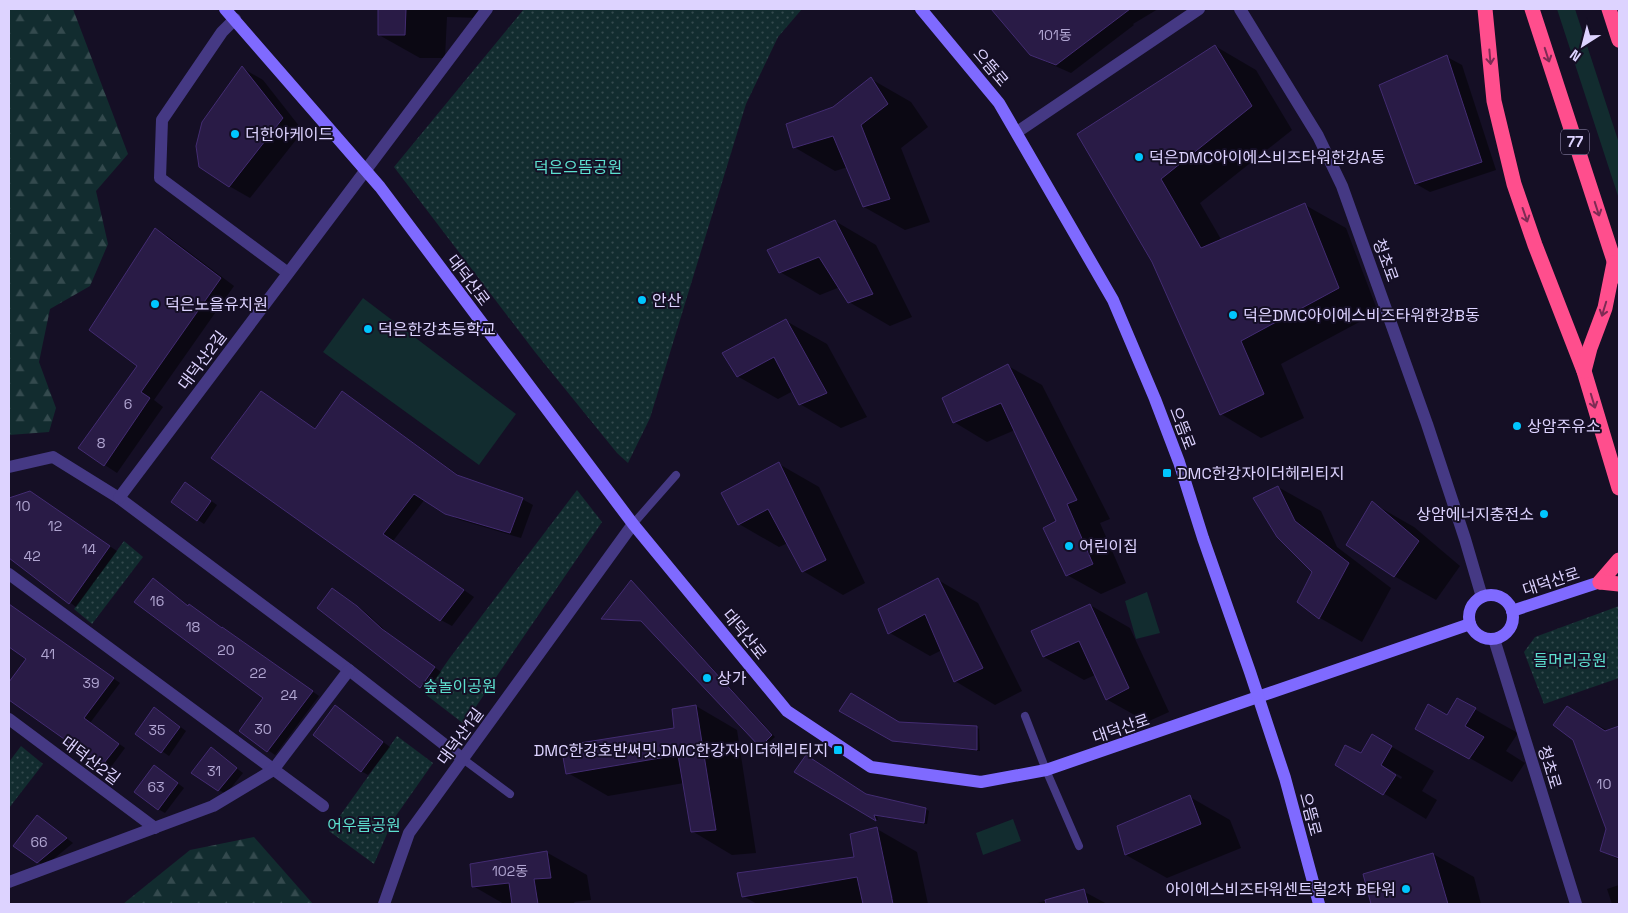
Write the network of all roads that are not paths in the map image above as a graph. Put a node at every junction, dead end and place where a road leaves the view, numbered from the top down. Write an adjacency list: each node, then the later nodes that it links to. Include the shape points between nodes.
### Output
1 (225, 9): 10 (street, 대덕산로)
2 (487, 9): 14 (street, 대덕산2길)
3 (921, 9): 13 (street, 으뜸로, via 999,103)
4 (1199, 9): 13 (street)
5 (1240, 9): 27 (street, 청초로, via 1318,136 1342,186 1430,433)
6 (1481, 9): 11 (lane)
7 (1485, 9): 11 (highway)
8 (1532, 9): 15 (highway, 77, one-way to 15)
9 (1609, 9): 12 (highway)
10 (235, 19): 14 (street, 대덕산로); 16 (street, via 222,32 162,120 160,178)
11 (1488, 28): 17 (highway, one-way to 17, via 1494,101 1514,184)
12 (1619, 40)
13 (1017, 132): 32 (street, 으뜸로, via 1113,300 1179,462)
14 (365, 170): 16 (street, 대덕산2길); 22 (street, 대덕산로)
15 (1617, 268): 17 (highway, one-way to 17)
16 (288, 273): 21 (street, 대덕산2길)
17 (1584, 371): 20 (highway, one-way to 20)
18 (9, 466): 21 (street, via 53,457)
19 (676, 475): 22 (lane)
20 (1619, 488)
21 (119, 498): 31 (street)
22 (633, 524): 35 (street, 대덕산1길); 37 (street, 대덕산로, via 787,711 871,767 981,782)
23 (1619, 560): 25 (highway)
24 (9, 574): 36 (street)
25 (1600, 582): 26 (highway); 28 (street, 대덕산로)
26 (1619, 584)
27 (1482, 597): 28 (street, via 1496,595); 29 (street, via 1472,605 1468,618)
28 (1512, 610): 30 (street, via 1511,626)
29 (1470, 624): 30 (street, via 1479,636); 32 (street, 대덕산로)
30 (1494, 639): 45 (street, 청초로)
31 (349, 670): 35 (street); 36 (street)
32 (1258, 698): 37 (street, 대덕산로); 44 (street, 으뜸로, via 1285,778)
33 (1025, 716): 37 (lane)
34 (9, 719): 40 (street, 대덕산2길)
35 (463, 759): 38 (lane); 43 (street, 대덕산1길, via 409,833)
36 (273, 770): 39 (street); 40 (street, via 213,806)
37 (1046, 770): 41 (lane)
38 (510, 794)
39 (323, 806)
40 (155, 828): 42 (street)
41 (1079, 846)
42 (12, 877)
43 (384, 904)
44 (1319, 904)
45 (1576, 904)

